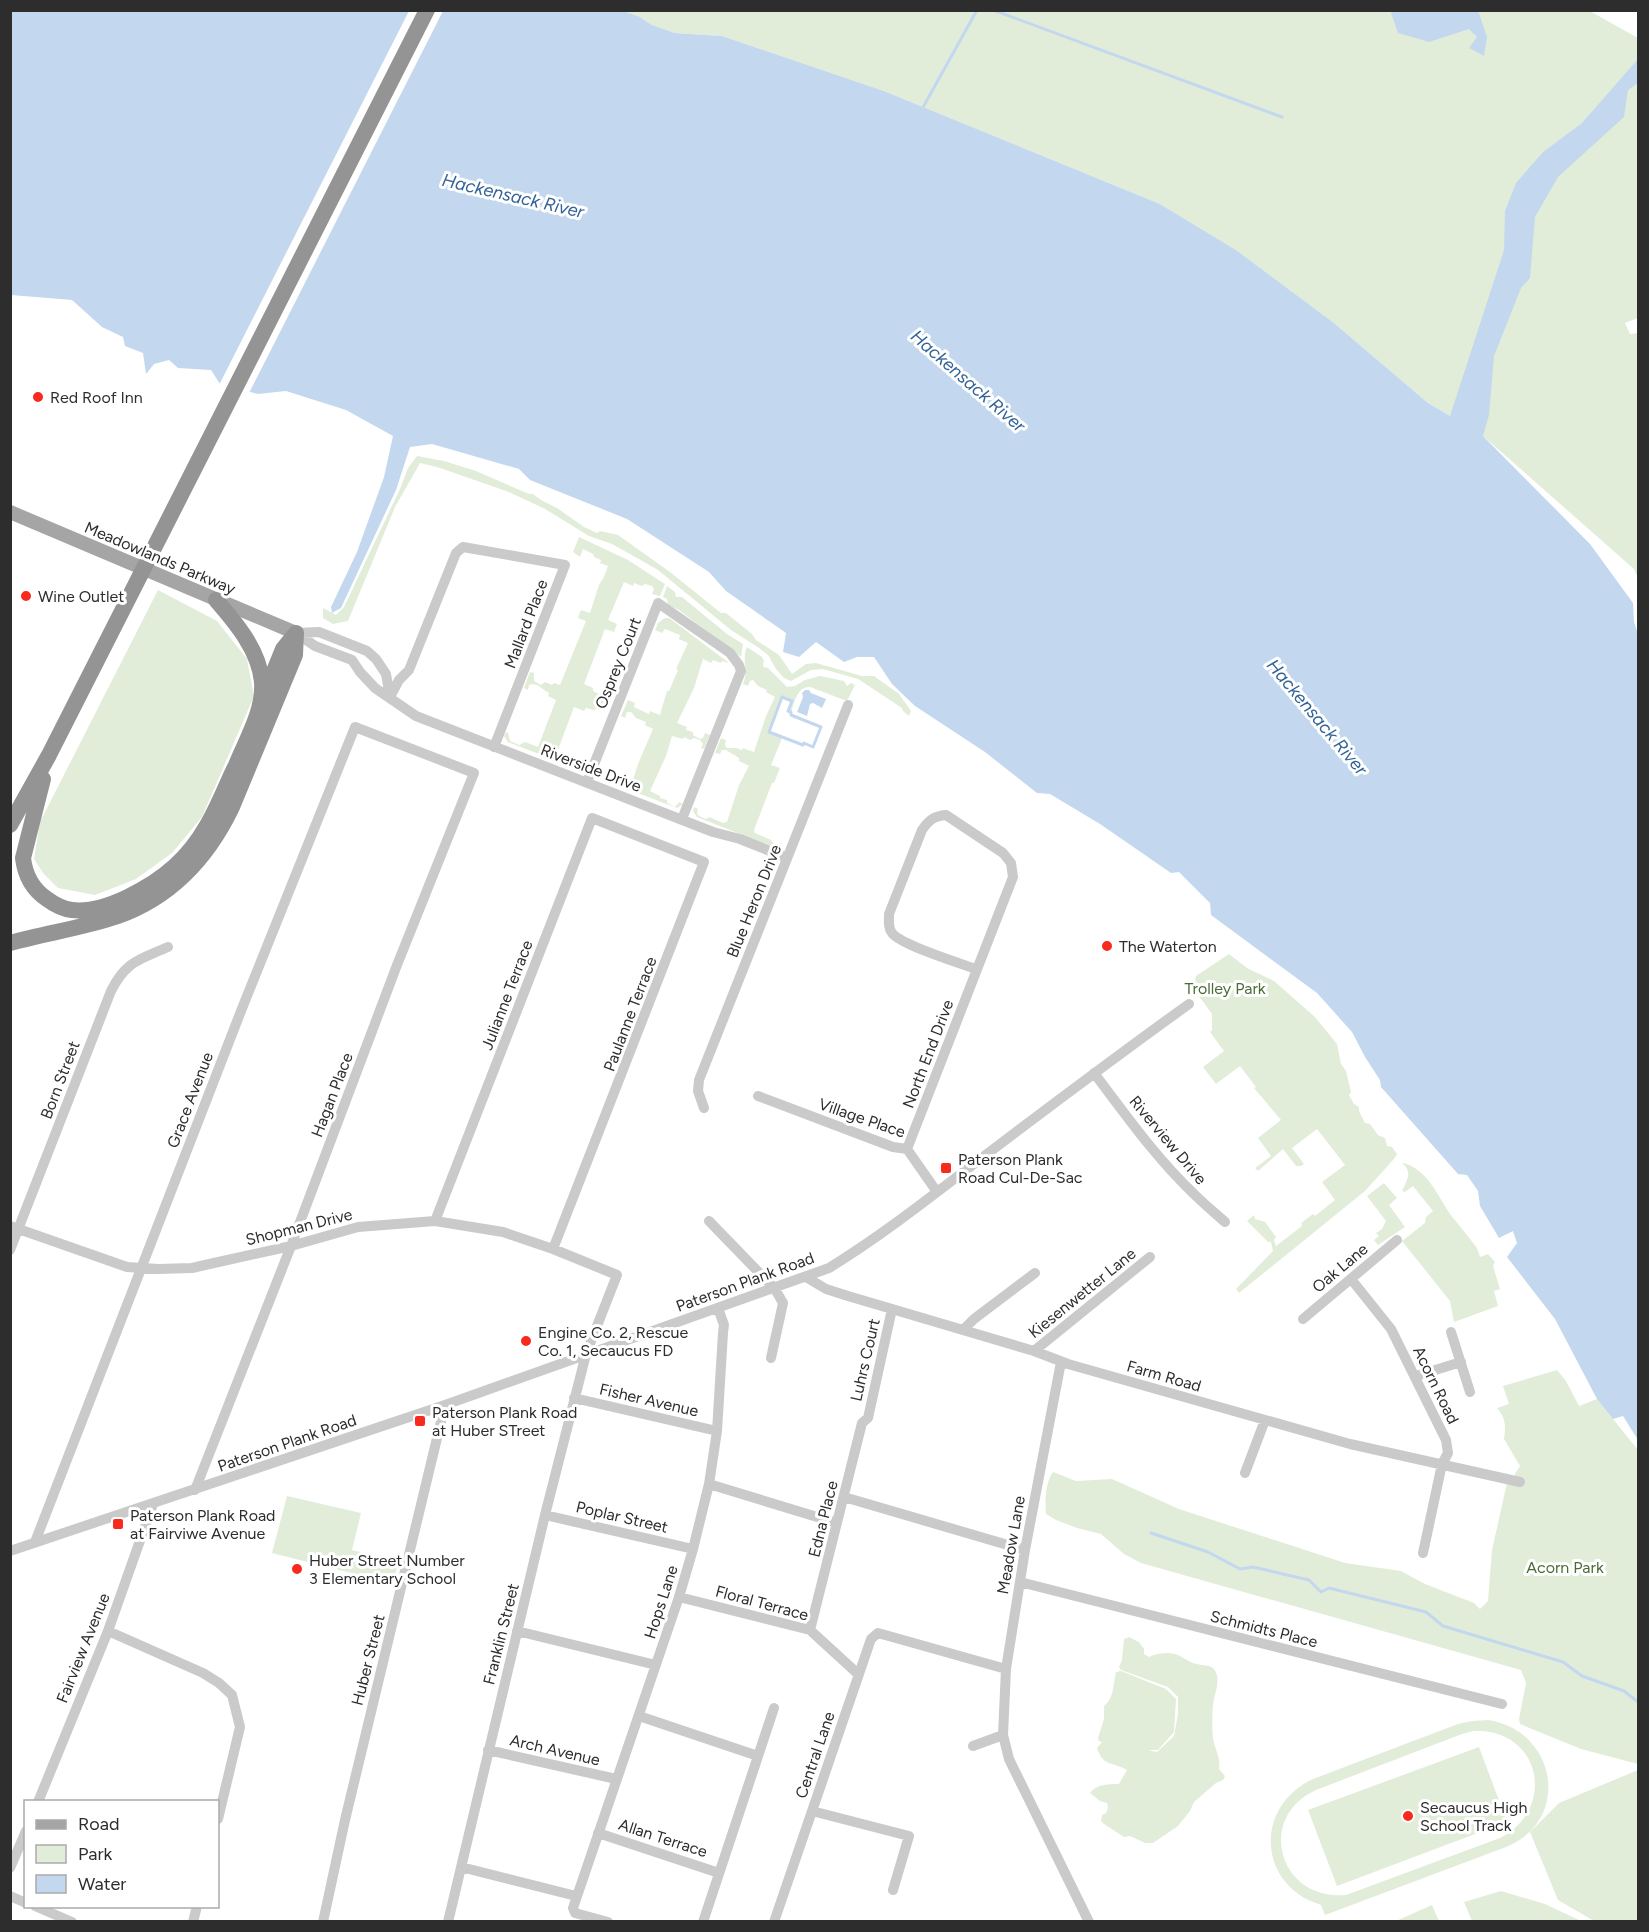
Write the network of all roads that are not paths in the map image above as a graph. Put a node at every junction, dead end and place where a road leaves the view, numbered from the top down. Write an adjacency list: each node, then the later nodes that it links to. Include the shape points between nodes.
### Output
1 (427, 10): 10 (highway)
2 (10, 513): 3 (main road, Meadowlands Parkway)
3 (216, 600): 4 (main road, Meadowlands Parkway); 7 (highway, via 238,625 258,663 262,684)
4 (296, 633): 5 (street, Riverside Drive, via 315,646 352,660 375,688); 5 (street, via 319,632 366,651 386,674); 7 (highway, via 283,649); 16 (highway, via 296,655 232,807 221,830 190,870 175,885 119,915)
5 (390, 697): 8 (street, Riverside Drive, via 416,716); 8 (street, Mallard Place, via 409,670 456,553 463,547 565,565)
6 (848, 705): 15 (street, Blue Heron Drive)
7 (254, 722): 10 (highway, via 219,803 193,847 155,882 130,896 89,910 57,906 32,885 25,871 23,858)
8 (494, 747): 11 (street, Riverside Drive)
9 (411, 748): 30 (street, Hagan Place, via 474,773); 34 (street, Grace Avenue, via 355,727)
10 (49, 755): 13 (highway)
11 (587, 782): 12 (street, Riverside Drive); 12 (street, Osprey Court, via 658,603 730,654 741,672)
12 (682, 819): 15 (street, Riverside Drive)
13 (10, 825)
14 (631, 834): 25 (street, Julianne Terrace, via 592,818); 31 (street, Paulanne Terrace, via 704,862)
15 (787, 858): 22 (street, Blue Heron Drive, via 699,1080)
16 (10, 943)
17 (168, 947): 28 (street, Born Street, via 130,964 118,976)
18 (976, 969): 18 (street, North End Drive, via 1013,877 1011,864 1003,853 946,815 936,816 922,830 889,914 889,926 892,934 906,943); 23 (street, North End Drive)
19 (1189, 1004): 20 (street, Paterson Plank Road)
20 (1094, 1073): 24 (street, Paterson Plank Road); 27 (street, Riverview Drive, via 1133,1126 1193,1194)
21 (758, 1096): 23 (street, Village Place)
22 (704, 1108)
23 (907, 1149): 24 (street, Village Place)
24 (937, 1192): 36 (street, Paterson Plank Road, via 855,1252)
25 (435, 1221): 30 (street, Shopman Drive, via 358,1227); 31 (street, Shopman Drive, via 498,1231)
26 (709, 1221): 38 (street)
27 (1225, 1222)
28 (15, 1228): 32 (street, Born Street); 34 (street, Shopman Drive, via 127,1267)
29 (1397, 1240): 37 (street, Oak Lane)
30 (291, 1246): 34 (street, Shopman Drive, via 192,1268); 60 (street, Hagan Place)
31 (553, 1249): 45 (street, Shopman Drive, via 617,1275)
32 (10, 1250)
33 (1150, 1257): 44 (street, Kiesenwetter Lane)
34 (141, 1268): 65 (street, Grace Avenue)
35 (1035, 1273): 42 (street)
36 (807, 1277): 38 (street, Paterson Plank Road); 40 (street, Farm Road, via 826,1288)
37 (1352, 1279): 41 (street, Oak Lane); 49 (street, Acorn Road, via 1391,1329)
38 (775, 1289): 39 (street, Paterson Plank Road); 46 (street, via 783,1303)
39 (718, 1308): 45 (street, Paterson Plank Road); 55 (street, Hops Lane, via 723,1325)
40 (892, 1310): 42 (street, Farm Road); 53 (street, Luhrs Court)
41 (1303, 1319)
42 (963, 1330): 44 (street, Farm Road)
43 (1451, 1332): 48 (street)
44 (1034, 1351): 47 (street, Farm Road)
45 (586, 1354): 51 (street, Franklin Street); 52 (street, Paterson Plank Road)
46 (771, 1359)
47 (1061, 1362): 54 (street, Farm Road); 67 (street, Meadow Lane)
48 (1461, 1362): 49 (street); 50 (street)
49 (1416, 1376): 56 (street, Acorn Road, via 1446,1440 1448,1453)
50 (1470, 1392)
51 (574, 1398): 55 (street, Fisher Avenue); 63 (street, Franklin Street)
52 (445, 1406): 60 (street, Paterson Plank Road); 98 (street, Huber Street)
53 (868, 1418): 61 (street, Edna Place, via 862,1423)
54 (1264, 1420): 56 (street, Farm Road); 57 (street)
55 (717, 1431): 59 (street, Hops Lane)
56 (1442, 1464): 58 (street, Farm Road); 69 (street, Acorn Road)
57 (1245, 1473)
58 (1520, 1482)
59 (710, 1484): 64 (street); 66 (street, Hops Lane)
60 (195, 1490): 62 (street, Paterson Plank Road)
61 (844, 1497): 64 (street, Edna Place); 67 (street)
62 (153, 1504): 65 (street, Paterson Plank Road); 73 (street, Fairview Avenue)
63 (545, 1515): 66 (street, Poplar Street); 74 (street, Franklin Street)
64 (837, 1523): 72 (street, Edna Place)
65 (35, 1542): 68 (street, Paterson Plank Road)
66 (693, 1549): 71 (street, Hops Lane)
67 (1025, 1550): 70 (street, Meadow Lane)
68 (10, 1551)
69 (1423, 1553)
70 (1020, 1582): 76 (street, Meadow Lane); 78 (street, Schmidts Place)
71 (679, 1597): 72 (street, Floral Terrace); 75 (street, Hops Lane)
72 (810, 1630): 77 (street, Floral Terrace)
73 (108, 1631): 86 (street, Fairview Avenue); 88 (street, via 203,1673 232,1695 240,1727)
74 (517, 1631): 75 (street); 83 (street, Franklin Street)
75 (656, 1665): 80 (street, Hops Lane)
76 (1006, 1669): 77 (street, Central Lane, via 878,1633 871,1638); 81 (street, Meadow Lane)
77 (858, 1674): 87 (street, Central Lane)
78 (1502, 1704)
79 (774, 1708): 84 (street, Allan Terrace)
80 (639, 1716): 84 (street); 85 (street, Hops Lane)
81 (1003, 1735): 82 (street); 103 (street, Meadow Lane, via 1009,1759)
82 (973, 1746)
83 (488, 1750): 85 (street, Arch Avenue); 91 (street, Franklin Street)
84 (758, 1756): 93 (street, Allan Terrace)
85 (616, 1779): 89 (street, Hops Lane)
86 (39, 1800)
87 (812, 1811): 94 (street, via 909,1836); 102 (street, Central Lane)
88 (219, 1815)
89 (598, 1833): 93 (street, Allan Terrace); 95 (street, Hops Lane)
90 (24, 1836): 92 (street)
91 (461, 1867): 95 (street); 99 (street, Franklin Street)
92 (10, 1868)
93 (719, 1873): 101 (street, Allan Terrace)
94 (893, 1890)
95 (576, 1896): 100 (street, via 575,1913)
96 (40, 1908): 97 (street)
97 (72, 1922)
98 (323, 1922)
99 (448, 1922)
100 (608, 1922)
101 (703, 1922)
102 (774, 1922)
103 (1089, 1922)

